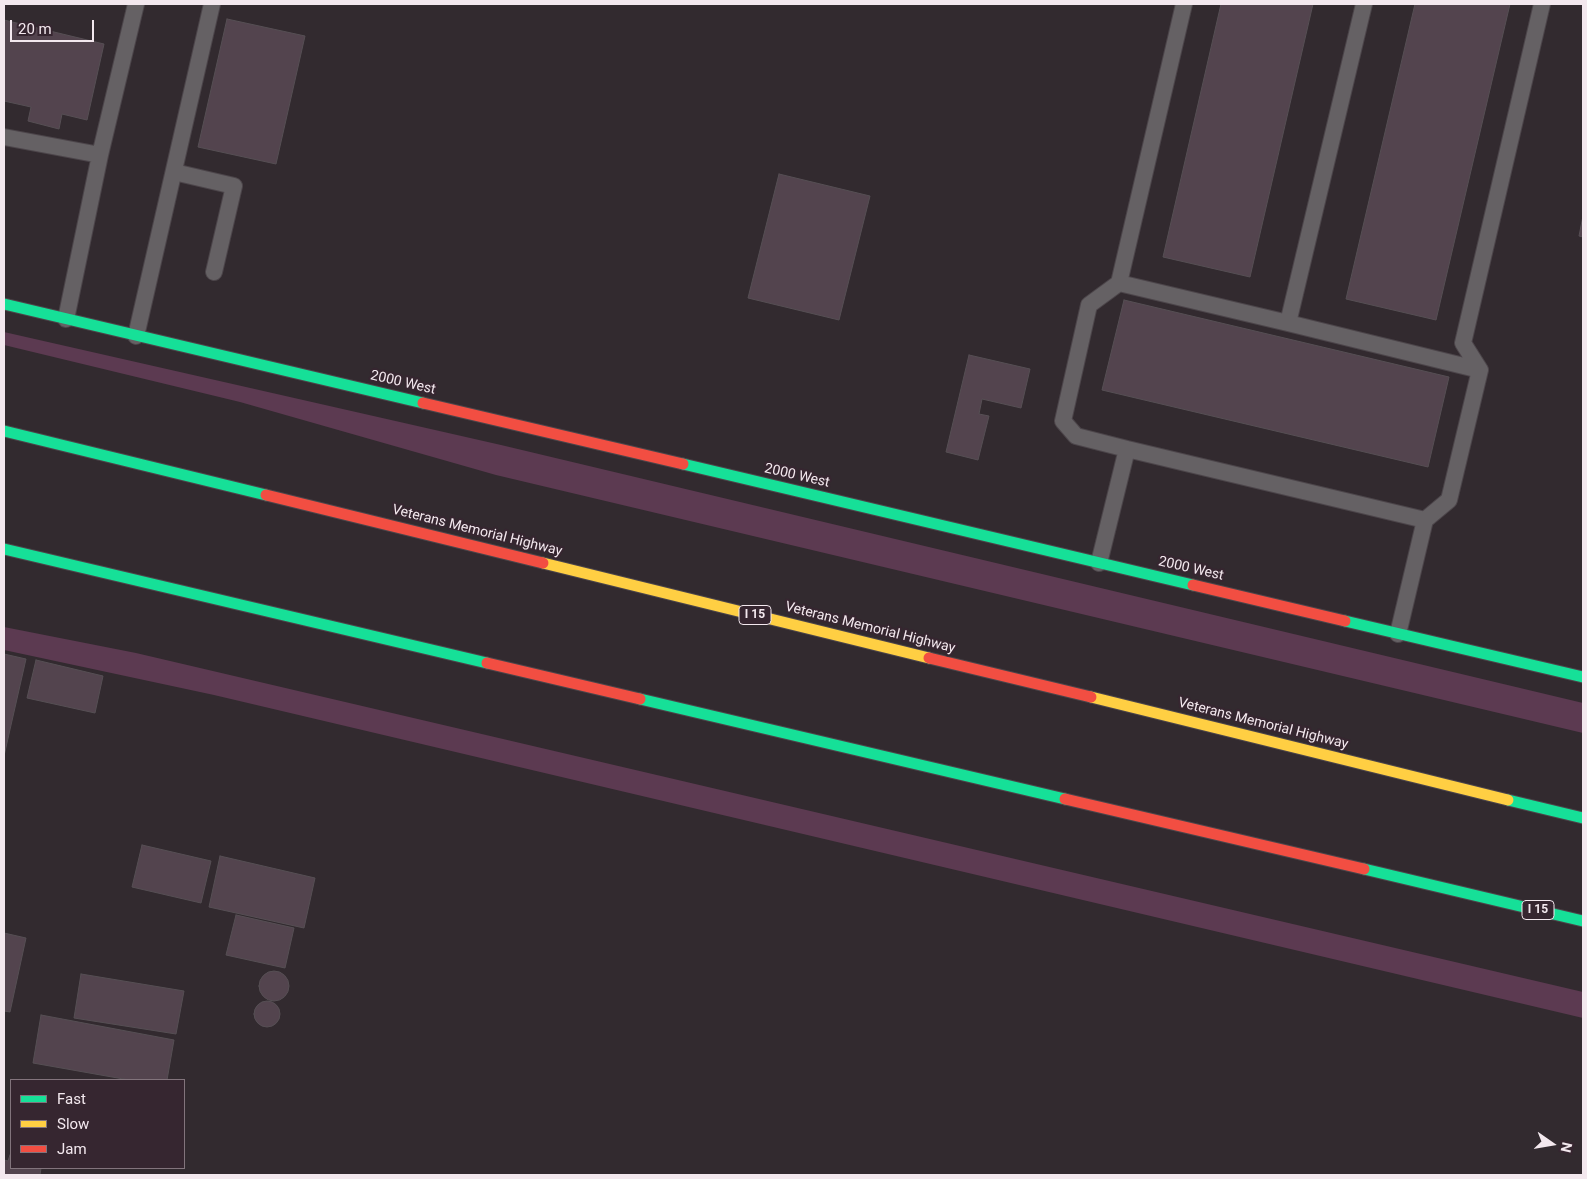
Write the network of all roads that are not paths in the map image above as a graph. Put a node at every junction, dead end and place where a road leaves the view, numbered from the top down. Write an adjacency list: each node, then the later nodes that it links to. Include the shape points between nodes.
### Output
1 (136, 4): 7 (lane)
2 (212, 4): 8 (lane)
3 (1184, 4): 10 (lane)
4 (1364, 4): 13 (lane)
5 (1542, 4): 15 (lane, via 1464,343)
6 (4, 137): 7 (lane)
7 (100, 155): 12 (lane)
8 (174, 172): 9 (lane, via 234,186); 14 (lane)
9 (214, 272)
10 (1120, 283): 13 (lane); 17 (lane, via 1089,305 1062,421 1076,436)
11 (4, 304): 12 (main road, 2000 West)
12 (66, 319): 14 (main road, 2000 West)
13 (1288, 323): 15 (lane)
14 (136, 336): 20 (main road, 2000 West)
15 (1480, 370): 18 (lane, via 1449,500)
16 (4, 431): 23 (main road, Veterans Memorial Highway / I 15)
17 (1127, 449): 18 (lane); 20 (lane)
18 (1426, 520): 21 (lane)
19 (4, 549): 24 (main road, I 15)
20 (1099, 563): 21 (main road, 2000 West)
21 (1398, 634): 22 (main road, 2000 West)
22 (1583, 677)
23 (1583, 818)
24 (1583, 921)

